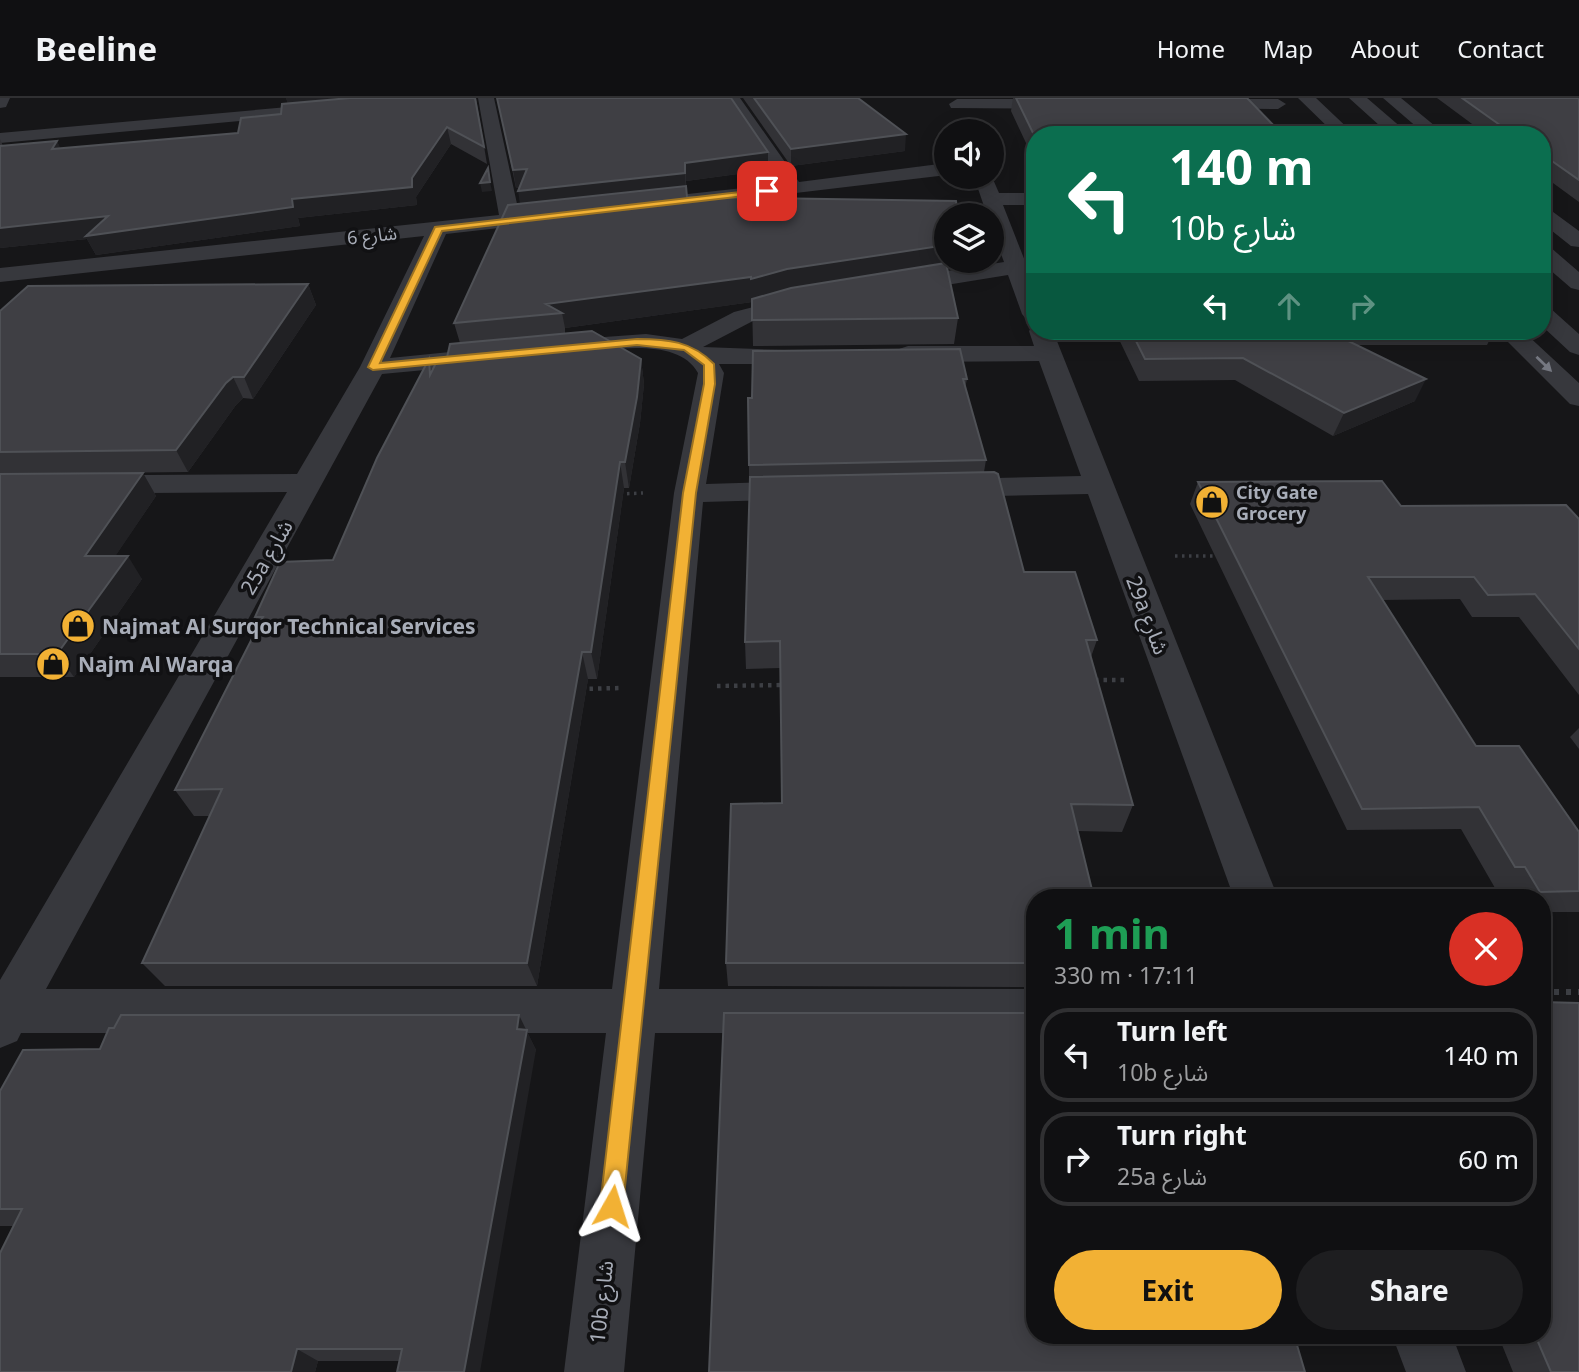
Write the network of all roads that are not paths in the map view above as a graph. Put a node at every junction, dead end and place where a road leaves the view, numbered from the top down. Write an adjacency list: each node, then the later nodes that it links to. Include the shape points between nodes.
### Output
1 (2, 98): 9 (street)
2 (486, 98): 30 (street)
3 (732, 98): 24 (street)
4 (1306, 98): 16 (street)
5 (1391, 98): 18 (street)
6 (1357, 100): 17 (street)
7 (956, 101): 10 (street); 14 (street)
8 (1275, 101): 11 (street); 15 (street)
9 (0, 103)
10 (1082, 104)
11 (1180, 104)
12 (349, 107): 19 (street)
13 (88, 109): 19 (street)
14 (962, 119)
15 (1293, 120)
16 (1336, 126)
17 (1390, 126)
18 (1426, 126)
19 (74, 131): 20 (street)
20 (0, 138)
21 (934, 171): 23 (street)
22 (934, 178): 23 (street)
23 (870, 180): 24 (street)
24 (793, 188): 28 (street)
25 (987, 189): 26 (street)
26 (991, 199): 27 (street); 35 (street)
27 (1026, 199)
28 (645, 205)
29 (577, 213): 30 (street, شارع 6)
30 (510, 220): 32 (street, شارع 6)
31 (1551, 220): 33 (street)
32 (438, 228): 36 (street, شارع 6); 48 (street, 25a شارع)
33 (1579, 241)
34 (1551, 260): 37 (street)
35 (1016, 267): 38 (street); 39 (street)
36 (0, 275)
37 (1579, 283)
38 (881, 289)
39 (1026, 293)
40 (827, 297): 45 (street, via 727,322)
41 (1551, 321): 44 (street)
42 (1518, 340): 49 (street, one-way to 49)
43 (1045, 342): 47 (street); 52 (street, 29a شارع)
44 (1579, 347)
45 (695, 352): 46 (street); 48 (street, via 664,342 637,342); 55 (street, 10b شارع, via 709,364 710,384)
46 (827, 355)
47 (883, 355)
48 (373, 367): 50 (street, 25a شارع)
49 (1579, 398)
50 (309, 483): 51 (street); 59 (street, 25a شارع)
51 (0, 485)
52 (1098, 485): 53 (street); 56 (street, 29a شارع)
53 (921, 488)
54 (826, 490): 55 (street)
55 (689, 493): 58 (street, 10b شارع)
56 (1253, 889)
57 (1026, 1011): 58 (street)
58 (633, 1012): 59 (street); 61 (street, 10b شارع)
59 (4, 1018)
60 (1425, 1344): 62 (street)
61 (594, 1372)
62 (1436, 1372)

